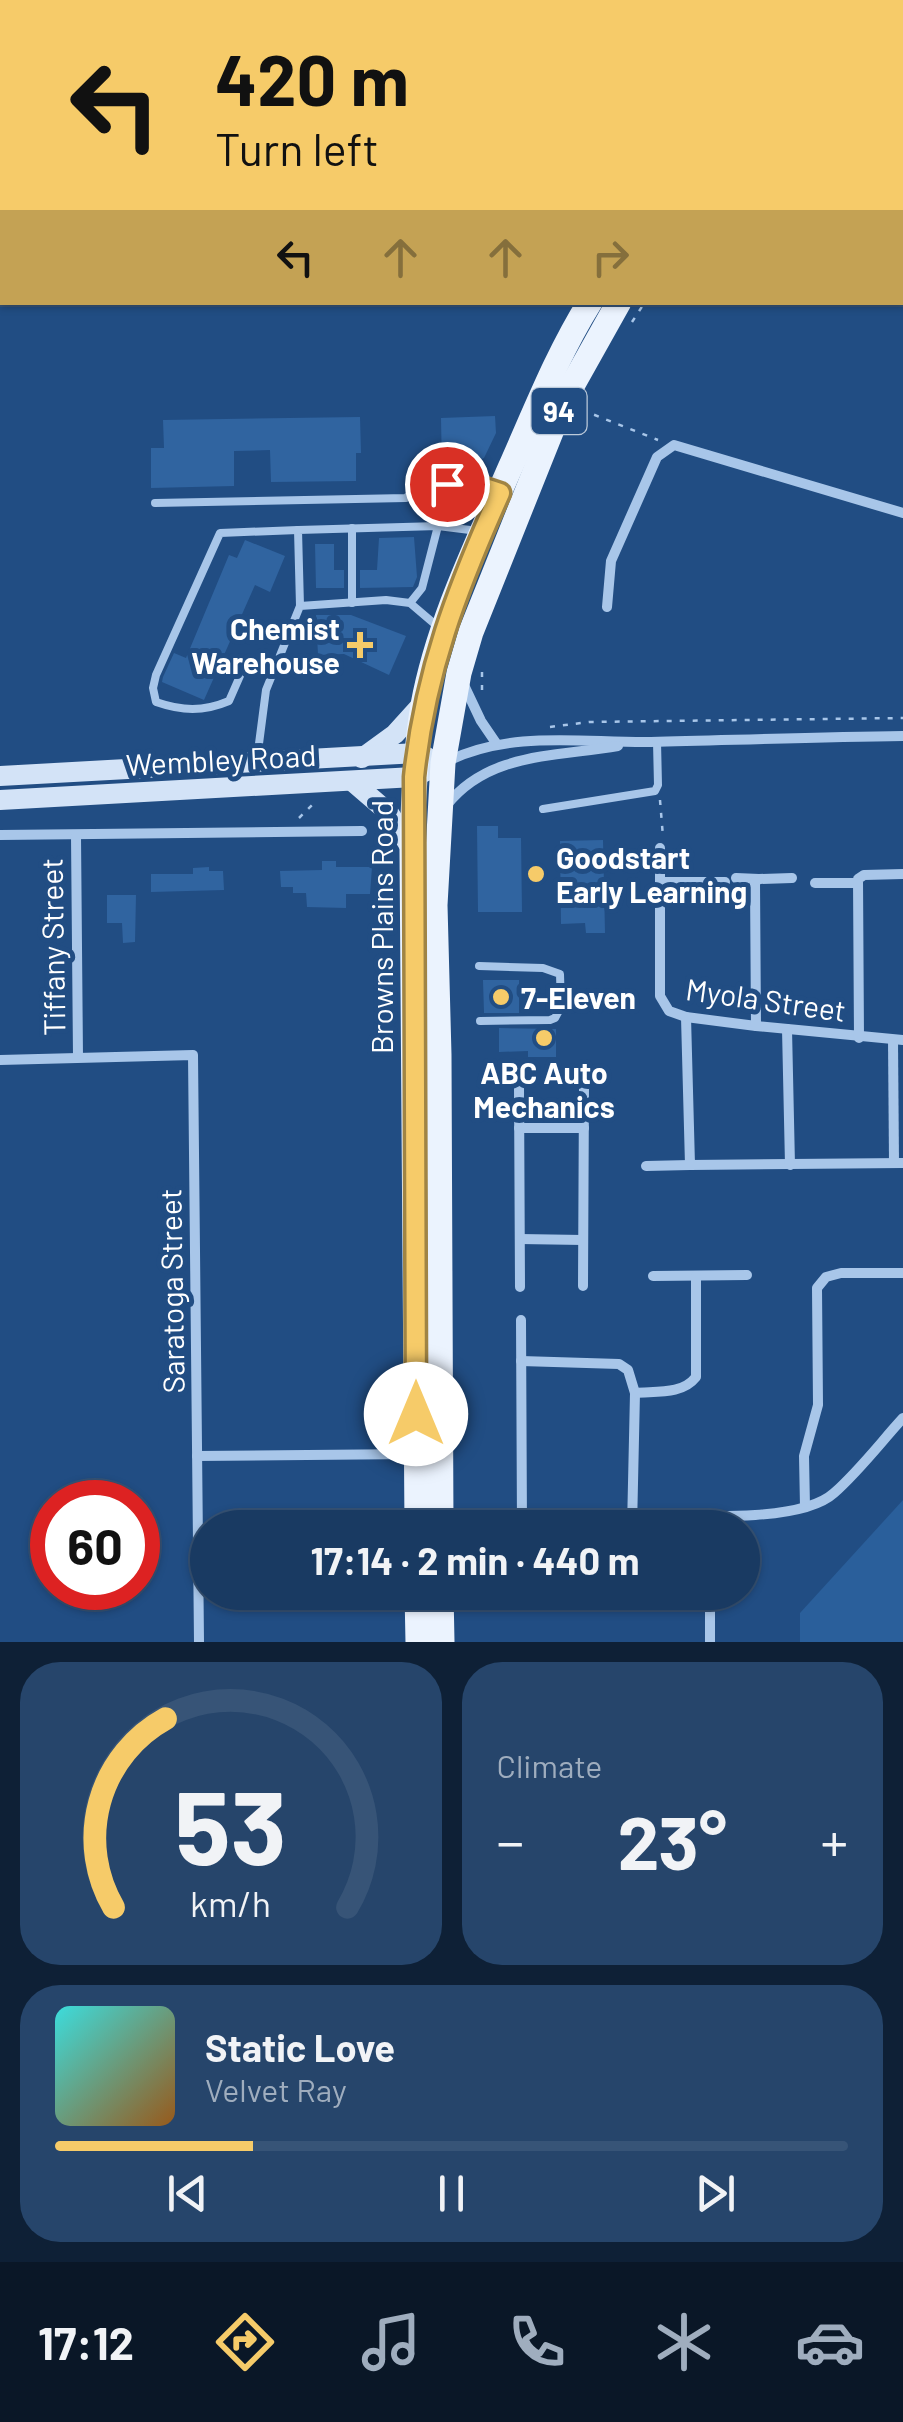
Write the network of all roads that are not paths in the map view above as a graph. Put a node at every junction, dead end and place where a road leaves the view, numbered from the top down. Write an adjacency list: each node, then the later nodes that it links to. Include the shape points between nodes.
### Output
1 (588, 305): 3 (main road, Browns Plains Road / 94, via 554,366)
2 (616, 305): 16 (main road, Browns Plains Road / 94, via 563,402)
3 (500, 493): 4 (lane, via 473,484 422,484 406,498); 9 (main road, Browns Plains Road / 94)
4 (155, 503)
5 (903, 513): 13 (street, via 674,445 657,457 611,561)
6 (438, 526): 7 (lane); 9 (lane); 11 (lane, via 422,588)
7 (352, 528): 8 (lane); 10 (lane)
8 (298, 530): 12 (lane); 15 (lane, via 220,533 153,688 156,702 179,710 212,708 230,702 247,660)
9 (482, 531): 14 (main road, Browns Plains Road / 94)
10 (352, 603): 11 (lane); 12 (lane)
11 (410, 603): 14 (lane)
12 (300, 606): 15 (lane)
13 (607, 607)
14 (443, 632): 17 (main road, Browns Plains Road / 94)
15 (272, 673): 24 (lane)
16 (459, 673): 21 (street); 23 (main road, Browns Plains Road / 94)
17 (424, 702): 22 (main road); 25 (main road, Browns Plains Road / 94)
18 (903, 736): 20 (street, Wembley Road)
19 (643, 742): 20 (street, Wembley Road); 21 (street, Wembley Road); 30 (street, Wembley Road, via 494,768 466,784)
20 (657, 742): 29 (lane, via 654,791)
21 (496, 743): 23 (street, Wembley Road)
22 (360, 759): 24 (main road, Wembley Road); 25 (main road, Wembley Road)
23 (443, 763): 25 (main road, Wembley Road); 30 (main road, Browns Plains Road / 94); 42 (main road, via 425,821)
24 (257, 764): 26 (main road, Wembley Road)
25 (415, 765): 27 (main road, Wembley Road); 35 (main road, Browns Plains Road / 94)
26 (0, 776)
27 (343, 782): 28 (main road, Wembley Road); 35 (main road, via 389,813)
28 (0, 800)
29 (543, 808)
30 (440, 814): 72 (main road, Browns Plains Road / 94)
31 (362, 831): 33 (street)
32 (0, 836): 33 (street)
33 (76, 836): 50 (street, Tiffany Street)
34 (660, 848): 39 (street, Myola Street)
35 (412, 850): 42 (main road, Browns Plains Road / 94)
36 (903, 874): 41 (street, via 864,874)
37 (759, 878): 38 (street); 39 (street); 46 (street)
38 (792, 878)
39 (660, 882): 44 (street, Myola Street, via 660,996 669,1012)
40 (815, 883): 41 (street)
41 (858, 883): 48 (street)
42 (414, 906): 72 (main road, Browns Plains Road / 94)
43 (479, 966): 45 (lane, via 560,974 561,1007 550,1020)
44 (686, 1017): 46 (street, Myola Street); 57 (street)
45 (480, 1021)
46 (756, 1026): 47 (street, Myola Street)
47 (787, 1029): 48 (street, Myola Street); 58 (street)
48 (859, 1038): 49 (street, Myola Street)
49 (898, 1040): 56 (street)
50 (78, 1057): 51 (street); 73 (street, Saratoga Street, via 193,1055)
51 (0, 1060)
52 (584, 1087): 55 (street)
53 (519, 1088): 54 (street)
54 (519, 1128): 55 (street); 60 (street)
55 (584, 1128): 61 (street)
56 (899, 1163): 58 (street)
57 (690, 1165): 58 (street); 59 (street)
58 (790, 1165)
59 (646, 1166)
60 (520, 1239): 61 (street); 67 (street)
61 (584, 1240): 66 (street)
62 (903, 1274): 74 (street, via 840,1273 826,1276 817,1288 818,1405 804,1456)
63 (747, 1275): 65 (street)
64 (653, 1276): 65 (street)
65 (696, 1276): 70 (street, via 696,1377 679,1390)
66 (583, 1286)
67 (520, 1287)
68 (521, 1320): 69 (street)
69 (521, 1361): 70 (street, via 619,1364); 77 (street)
70 (635, 1393): 78 (street)
71 (903, 1418): 74 (street, via 832,1496)
72 (428, 1454): 73 (street); 75 (main road, Browns Plains Road / 94); 76 (main road, Browns Plains Road / 94)
73 (197, 1456): 83 (street, Saratoga Street)
74 (805, 1507): 79 (street)
75 (420, 1510)
76 (438, 1510)
77 (522, 1510)
78 (634, 1510)
79 (760, 1514)
80 (417, 1610): 84 (main road)
81 (441, 1610): 85 (main road)
82 (710, 1610): 86 (street)
83 (199, 1642)
84 (418, 1642)
85 (442, 1642)
86 (710, 1642)

